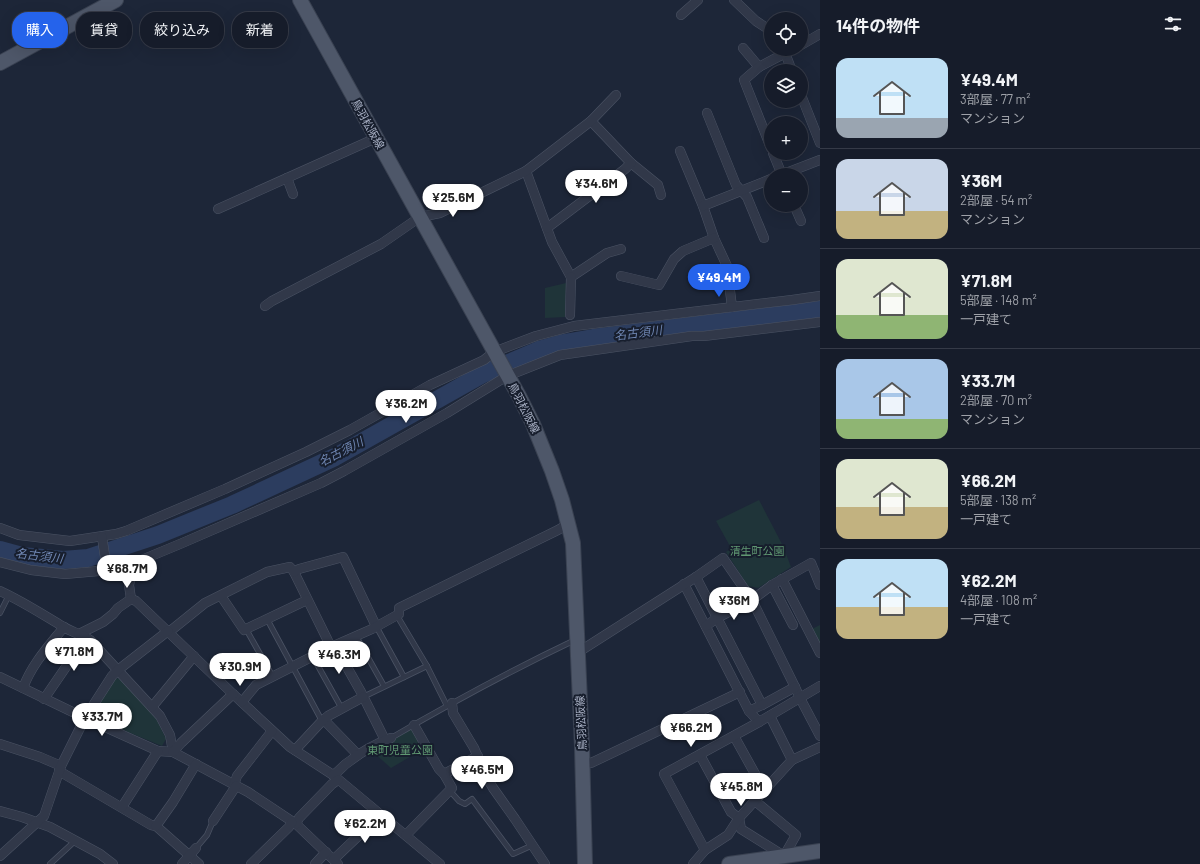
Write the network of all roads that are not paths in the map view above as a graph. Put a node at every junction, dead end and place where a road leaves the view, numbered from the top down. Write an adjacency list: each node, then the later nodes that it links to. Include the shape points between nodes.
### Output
1 (116, 0): 11 (main road)
2 (300, 0): 18 (main road, 鳥羽松阪線)
3 (698, 0): 5 (street)
4 (734, 0): 6 (street)
5 (681, 15)
6 (764, 27)
7 (820, 34): 8 (street)
8 (808, 41)
9 (743, 48): 12 (street)
10 (778, 56): 12 (street)
11 (0, 63)
12 (759, 67): 17 (street, via 744,80)
13 (616, 95): 16 (street)
14 (806, 108): 19 (street)
15 (707, 114): 27 (street, via 736,185)
16 (591, 121): 22 (street); 24 (street)
17 (764, 130)
18 (376, 138): 25 (street); 33 (main road, 鳥羽松阪線)
19 (820, 143)
20 (680, 151): 30 (street)
21 (820, 160): 23 (street)
22 (631, 163): 29 (street, via 658,185); 35 (street)
23 (800, 168)
24 (526, 171): 33 (street, via 440,213); 35 (street)
25 (286, 178): 28 (street); 31 (street)
26 (764, 182): 27 (street)
27 (742, 191): 30 (street); 37 (street)
28 (294, 194)
29 (661, 195)
30 (703, 206): 36 (street)
31 (218, 209)
32 (797, 212): 34 (street)
33 (420, 217): 42 (street, via 381,244); 46 (main road, 鳥羽松阪線)
34 (801, 221)
35 (547, 228): 40 (street)
36 (714, 238): 39 (street, via 683,251 674,259 659,284); 43 (street, via 727,266)
37 (764, 238)
38 (621, 249): 40 (street, via 607,253)
39 (621, 276)
40 (571, 277): 44 (street)
41 (820, 296): 43 (street)
42 (265, 306)
43 (732, 307): 46 (street, via 574,326 536,336)
44 (570, 315)
45 (820, 322): 47 (street, via 692,336 560,355)
46 (494, 352): 47 (main road, 鳥羽松阪線); 50 (street, via 484,360 430,385 306,452 126,531)
47 (507, 376): 48 (main road, 鳥羽松阪線, via 533,424 552,471); 52 (street, via 447,413 321,483)
48 (568, 524): 67 (street, via 399,608); 79 (main road, 鳥羽松阪線, via 573,542)
49 (0, 528): 50 (street, via 19,535 56,540)
50 (102, 537): 53 (street)
51 (0, 562): 53 (street, via 54,573)
52 (128, 566): 53 (street); 63 (street, via 132,571 129,585)
53 (107, 570)
54 (294, 572): 62 (street, via 290,567 267,572); 64 (street); 71 (street, via 343,557)
55 (696, 577): 57 (street); 65 (street, via 723,558); 68 (street)
56 (782, 579): 58 (street); 59 (street, via 811,563); 80 (street)
57 (684, 584): 72 (street); 79 (street)
58 (772, 585): 65 (street); 70 (street)
59 (820, 585)
60 (0, 591): 61 (street)
61 (9, 595): 66 (lane); 73 (street)
62 (221, 596): 74 (street, via 244,630); 75 (street, via 205,603)
63 (131, 599): 75 (street); 76 (street)
64 (307, 600): 69 (street); 78 (street)
65 (752, 600): 68 (street); 91 (street)
66 (0, 613)
67 (399, 614): 71 (street); 84 (lane, via 399,619)
68 (717, 618): 72 (street); 100 (street)
69 (267, 619): 74 (street); 83 (lane)
70 (793, 625)
71 (376, 626): 77 (street); 88 (lane)
72 (706, 626): 93 (street)
73 (64, 627): 76 (street); 92 (street, via 36,661)
74 (246, 629): 87 (lane)
75 (168, 631): 81 (street); 85 (street)
76 (82, 635): 85 (street); 97 (street, via 80,645)
77 (356, 636): 78 (street); 89 (lane)
78 (333, 646): 82 (street); 95 (street)
79 (577, 646): 99 (lane, via 545,654); 122 (main road, 鳥羽松阪線)
80 (820, 653)
81 (194, 656): 94 (street); 101 (street)
82 (313, 657): 83 (street); 102 (lane)
83 (293, 666): 87 (street); 106 (lane)
84 (427, 666): 88 (lane); 99 (lane)
85 (118, 670): 101 (street); 105 (street)
86 (0, 677): 92 (street)
87 (273, 677): 98 (street, via 256,685)
88 (404, 677): 89 (lane)
89 (384, 686): 95 (lane)
90 (820, 686): 96 (street)
91 (795, 687): 96 (street); 100 (street)
92 (23, 688): 97 (street)
93 (740, 692): 103 (street); 122 (street, via 591,763)
94 (233, 694): 98 (street); 117 (street)
95 (363, 697): 102 (street); 112 (street)
96 (800, 698): 104 (street); 111 (street)
97 (44, 699): 105 (street)
98 (242, 702): 109 (street)
99 (449, 705): 108 (lane); 120 (street)
100 (762, 705): 103 (street)
101 (152, 707): 117 (street, via 160,716 170,736)
102 (342, 709): 106 (street)
103 (749, 711): 107 (street)
104 (770, 716): 107 (street); 121 (street)
105 (85, 718): 116 (street); 124 (street)
106 (322, 721): 115 (street); 118 (street)
107 (759, 722): 110 (street)
108 (414, 725): 112 (lane); 125 (street, via 439,770)
109 (272, 731): 115 (street); 127 (street, via 237,776)
110 (734, 736): 119 (street); 128 (street)
111 (820, 736)
112 (388, 739): 118 (street)
113 (0, 744): 124 (street, via 40,757)
114 (820, 747): 121 (street)
115 (295, 750): 126 (street)
116 (158, 751): 117 (street); 131 (street)
117 (173, 752): 123 (street)
118 (358, 755): 126 (street, via 348,762)
119 (700, 755): 134 (street, via 731,812); 143 (street, via 664,774)
120 (478, 756): 125 (street); 141 (street, via 493,788)
121 (792, 760): 128 (street)
122 (583, 762): 158 (main road, 鳥羽松阪線)
123 (196, 764): 127 (street); 138 (street)
124 (60, 769): 131 (street); 136 (street, via 44,816)
125 (444, 774): 129 (street, via 452,788)
126 (336, 778): 133 (street); 137 (street)
127 (235, 786): 135 (street); 137 (street)
128 (764, 790): 130 (street)
129 (450, 791): 139 (street); 141 (lane, via 465,804 472,799 513,854)
130 (755, 801): 134 (street); 148 (street, via 796,835)
131 (122, 808): 138 (street)
132 (0, 811): 136 (street)
133 (379, 814): 139 (street); 149 (street)
134 (739, 818): 143 (street, via 728,835); 148 (street, via 741,829)
135 (213, 821): 142 (lane, via 207,835)
136 (37, 823): 140 (street); 146 (street)
137 (294, 823): 145 (street); 154 (street)
138 (156, 826): 147 (street)
139 (406, 835): 156 (street)
140 (76, 840): 150 (lane); 151 (street)
141 (533, 845): 157 (street)
142 (196, 848): 147 (street)
143 (705, 850): 159 (street)
144 (820, 851): 148 (main road)
145 (326, 852): 149 (street); 155 (street)
146 (0, 856)
147 (190, 856): 152 (street); 153 (street)
148 (784, 856): 160 (main road)
149 (336, 862)
150 (50, 864)
151 (113, 864)
152 (182, 864)
153 (199, 864)
154 (251, 864)
155 (315, 864)
156 (440, 864)
157 (545, 864)
158 (585, 864)
159 (693, 864)
160 (729, 864)

